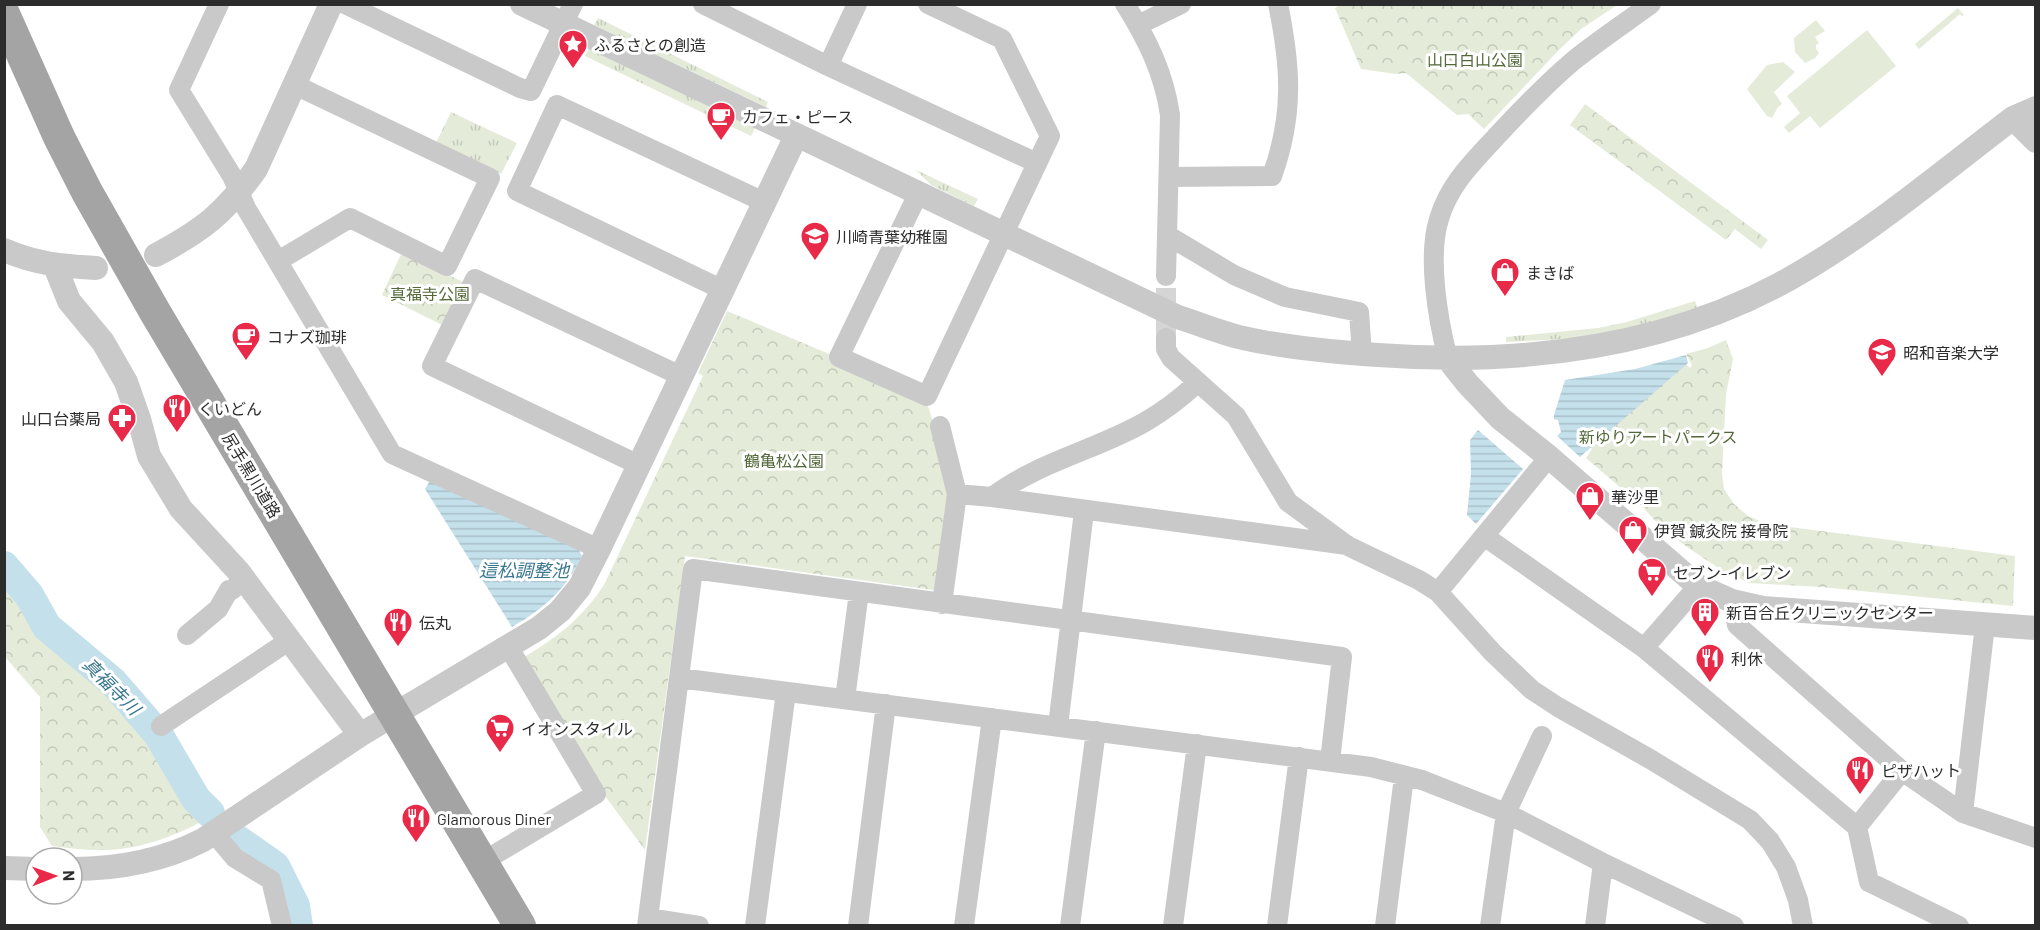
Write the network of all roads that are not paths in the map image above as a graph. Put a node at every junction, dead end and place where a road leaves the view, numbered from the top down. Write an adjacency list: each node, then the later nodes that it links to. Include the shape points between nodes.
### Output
1 (219, 4): 24 (street, via 179,90)
2 (331, 4): 16 (street)
3 (345, 4): 13 (street, via 531,91)
4 (522, 4): 13 (street)
5 (703, 4): 15 (street)
6 (857, 4): 15 (street)
7 (928, 4): 22 (street, via 1002,39 1050,136)
8 (1125, 4): 14 (street)
9 (1181, 4): 14 (street)
10 (1278, 4): 23 (street, via 1290,86 1281,153 1272,176)
11 (1651, 4): 38 (street, via 1537,93 1457,180 1446,198 1434,241 1434,261)
12 (4, 14): 67 (main road, 尻手黒川道路, via 87,192)
13 (568, 14): 20 (street)
14 (1138, 25): 23 (street, via 1156,59 1166,93 1170,115)
15 (828, 66): 22 (street)
16 (295, 84): 24 (street, via 256,169); 31 (street, via 490,178 447,266 350,218)
17 (2036, 91): 19 (street)
18 (2036, 108): 19 (street)
19 (2013, 118): 21 (street); 38 (street, via 1840,247 1778,285 1713,314 1590,349)
20 (796, 136): 25 (street); 26 (street)
21 (2036, 141)
22 (1037, 163): 27 (street)
23 (1169, 177): 28 (street)
24 (240, 192): 30 (street, via 211,222); 31 (street)
25 (919, 192): 27 (street); 27 (street, via 839,357 927,396)
26 (764, 202): 35 (street); 35 (street, via 558,105 517,191)
27 (1004, 233): 37 (street, via 1135,297 1212,329 1283,345)
28 (1167, 235): 34 (street); 37 (street, via 1234,275 1285,297 1359,312)
29 (4, 250): 32 (street)
30 (156, 255)
31 (278, 261): 49 (street, via 393,454)
32 (56, 266): 33 (street); 50 (street, via 69,301 103,342 126,382 158,474 181,509)
33 (96, 267)
34 (1166, 276)
35 (723, 290): 39 (street)
36 (1166, 338): 40 (street, via 1171,358)
37 (1362, 354): 38 (street)
38 (1448, 359): 42 (street, via 1500,418)
39 (681, 376): 43 (street); 43 (street, via 475,279 432,366)
40 (1197, 383): 45 (street, via 1143,423 1040,469); 48 (street, via 1236,416 1288,502)
41 (940, 426): 44 (street)
42 (1550, 457): 47 (street); 51 (street)
43 (639, 465): 49 (street)
44 (957, 494): 45 (street); 55 (street)
45 (992, 497): 46 (street)
46 (1084, 511): 48 (street); 56 (street)
47 (1484, 536): 53 (street); 62 (street)
48 (1348, 546): 53 (street)
49 (599, 549): 61 (street, via 579,588 560,611)
50 (244, 579): 59 (street, via 229,590 218,609); 60 (street)
51 (1698, 586): 54 (street); 62 (street)
52 (859, 592): 55 (street); 63 (street, via 693,569); 65 (street)
53 (1438, 592): 104 (street, via 1532,690 1750,820 1770,841 1786,867)
54 (1732, 601): 57 (street, via 1763,608); 77 (street, via 1737,626)
55 (942, 604): 56 (street)
56 (1070, 622): 70 (street); 76 (street, via 1342,657)
57 (1985, 625): 58 (street); 80 (street)
58 (2036, 628)
59 (187, 635)
60 (290, 640): 69 (street); 72 (street)
61 (508, 646): 67 (street); 84 (street, via 596,794)
62 (1644, 648): 81 (street)
63 (679, 678): 64 (street); 90 (street)
64 (786, 692): 65 (street); 94 (street)
65 (845, 699): 66 (street)
66 (886, 704): 68 (street); 95 (street)
67 (394, 714): 72 (street); 84 (main road, 尻手黒川道路)
68 (992, 718): 70 (street); 96 (street)
69 (161, 726)
70 (1058, 726): 71 (street)
71 (1096, 731): 74 (street); 97 (street)
72 (360, 735): 82 (street)
73 (1542, 736): 79 (street)
74 (1197, 744): 75 (street); 98 (street)
75 (1299, 757): 76 (street); 99 (street)
76 (1330, 761): 78 (street)
77 (1902, 771): 80 (street); 81 (street)
78 (1404, 777): 79 (street, via 1422,780); 100 (street)
79 (1506, 813): 85 (street); 101 (street)
80 (1963, 813): 83 (street)
81 (1857, 827): 105 (street, via 1869,882)
82 (214, 833): 88 (street, via 175,853 135,864); 91 (street, via 235,858 271,880)
83 (2036, 838)
84 (482, 862): 92 (main road, 尻手黒川道路)
85 (1603, 862): 89 (street); 102 (street)
86 (4, 868): 87 (street)
87 (24, 869)
88 (84, 869)
89 (1698, 917): 103 (street)
90 (647, 922): 93 (street)
91 (282, 926)
92 (520, 926)
93 (699, 926)
94 (755, 926)
95 (858, 926)
96 (964, 926)
97 (1070, 926)
98 (1173, 926)
99 (1277, 926)
100 (1385, 926)
101 (1490, 926)
102 (1594, 926)
103 (1734, 926)
104 (1803, 926)
105 (1959, 926)

